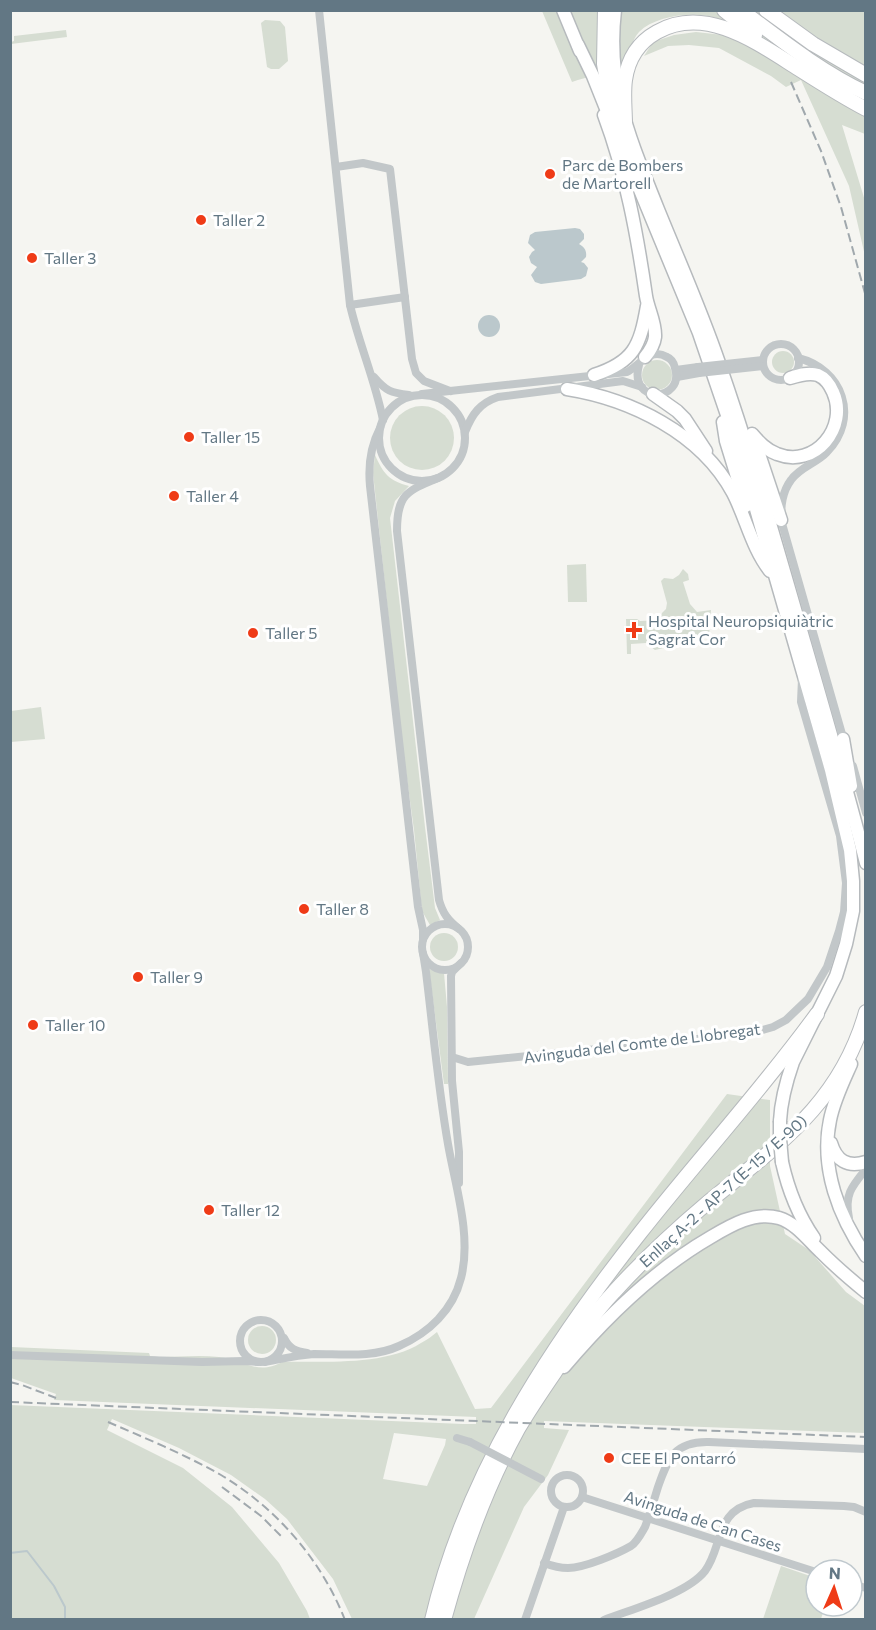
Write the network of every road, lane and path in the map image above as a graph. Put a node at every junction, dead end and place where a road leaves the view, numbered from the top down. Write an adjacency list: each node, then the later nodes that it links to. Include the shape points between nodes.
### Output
1 (319, 10): 16 (street)
2 (563, 10): 9 (highway)
3 (605, 10): 15 (highway, via 604,64 611,104)
4 (615, 10): 14 (highway, via 613,69)
5 (724, 10): 13 (highway, via 782,54)
6 (741, 10): 12 (highway)
7 (766, 10): 11 (highway)
8 (780, 10): 10 (highway)
9 (578, 45): 15 (highway); 19 (highway, via 622,169)
10 (866, 68)
11 (866, 75)
12 (866, 93)
13 (866, 107): 14 (highway, via 836,93 755,41 710,24 677,24 650,36 631,59 625,79)
14 (625, 125): 22 (highway)
15 (630, 164): 31 (highway, via 699,333)
16 (336, 167): 17 (street, via 363,163 390,169); 18 (street)
17 (405, 297): 18 (street); 29 (street, via 416,374)
18 (350, 304): 24 (street)
19 (648, 305): 21 (highway, via 655,334 652,348); 26 (highway, via 633,351 624,362)
20 (798, 358): 23 (street, via 793,349 782,344 768,350); 27 (street, via 797,371); 38 (street, via 816,365 833,379 845,407 844,421 826,454 792,478 782,499)
21 (642, 361): 25 (street, via 650,355 666,356 674,363); 26 (street, via 627,372); 30 (street, via 637,377)
22 (718, 361): 35 (highway); 44 (highway, via 791,595)
23 (763, 363): 25 (street, bridge); 27 (street, via 772,378)
24 (371, 373): 32 (street, via 384,388 398,394); 33 (street)
25 (676, 373): 30 (street, via 669,391)
26 (594, 375): 29 (street)
27 (790, 378): 35 (highway, via 818,375 831,386 837,410 831,434 818,449 792,457 771,452)
28 (567, 389): 30 (street, via 623,381); 34 (street, via 489,400 474,412); 36 (highway, via 608,398 660,421 686,439)
29 (451, 391): 32 (street)
30 (647, 391): 36 (highway, via 685,419)
31 (718, 391): 39 (highway, via 726,441); 40 (highway)
32 (418, 395): 33 (street, via 402,399); 34 (street, via 434,396 454,408)
33 (381, 424): 37 (street, via 379,444 390,466 411,479); 47 (street, via 370,451 368,469)
34 (465, 432): 37 (street, via 465,446 459,459)
35 (752, 434): 38 (highway)
36 (717, 470): 39 (highway, via 732,492)
37 (438, 478): 46 (street, via 404,496 397,512 397,531 439,900 442,912)
38 (781, 520): 42 (street)
39 (752, 540): 40 (highway)
40 (775, 577): 41 (highway)
41 (803, 674): 51 (highway, via 847,834 853,881 846,944 836,976); 53 (street, Avinguda del Comte de Llobregat, via 801,702 840,836 846,883 839,931 827,967 808,999 786,1020 759,1031 468,1062)
42 (843, 739): 43 (street); 44 (highway)
43 (866, 813)
44 (858, 835): 45 (highway)
45 (866, 862)
46 (459, 929): 47 (street, via 438,925); 49 (street, via 467,942)
47 (423, 939): 48 (street)
48 (423, 953): 49 (street, via 431,966 439,969 447,970); 57 (street)
49 (461, 963): 53 (street, via 451,976)
50 (866, 1012): 67 (highway, Enllaç A-2 - AP-7 (E-15 / E-90), via 846,1064 827,1094 768,1155 664,1241 612,1293)
51 (817, 1014): 59 (highway, bridge, via 788,1076 781,1104 782,1162 801,1218); 78 (highway, Enllaç A-2 - AP-7 (E-15 / E-90), via 779,1066 640,1233 555,1348 498,1445 467,1511)
52 (866, 1029): 54 (highway, via 838,1095)
53 (452, 1057): 57 (street)
54 (828, 1132): 55 (highway, via 834,1153 841,1161 855,1165); 58 (highway, via 833,1188 842,1215)
55 (866, 1162)
56 (866, 1169): 58 (street, via 847,1200 849,1218)
57 (459, 1203): 63 (street, via 464,1266 455,1295 437,1322 411,1340 383,1351)
58 (862, 1251)
59 (841, 1271): 60 (highway); 67 (highway, via 781,1218 749,1218 698,1245 635,1292)
60 (866, 1292)
61 (281, 1332): 62 (street, via 270,1321 256,1320 244,1327); 63 (street, via 290,1348); 66 (street, via 280,1351)
62 (240, 1346): 65 (street, via 236,1355); 66 (street, via 247,1357)
63 (312, 1354): 66 (street)
64 (10, 1355): 65 (street)
65 (221, 1362): 66 (street)
66 (262, 1362)
67 (538, 1397): 79 (highway, Enllaç A-2 - AP-7 (E-15 / E-90), via 518,1430 477,1518)
68 (457, 1438): 70 (street, bridge)
69 (866, 1449): 74 (street, via 691,1443 679,1449 668,1462)
70 (552, 1485): 71 (street, via 564,1475 575,1477 582,1485); 72 (street, via 553,1499)
71 (582, 1497): 72 (street, via 577,1504); 74 (street, Avinguda de Can Cases)
72 (564, 1507): 76 (street)
73 (865, 1512): 75 (street, via 844,1506 750,1503 724,1522)
74 (648, 1518): 75 (street, Avinguda de Can Cases); 76 (street, via 632,1545 588,1565 560,1568)
75 (717, 1540): 77 (street, Avinguda de Can Cases); 81 (street, via 712,1558 693,1582)
76 (544, 1563): 80 (street)
77 (804, 1568)
78 (432, 1620)
79 (444, 1620)
80 (525, 1620)
81 (604, 1620)

